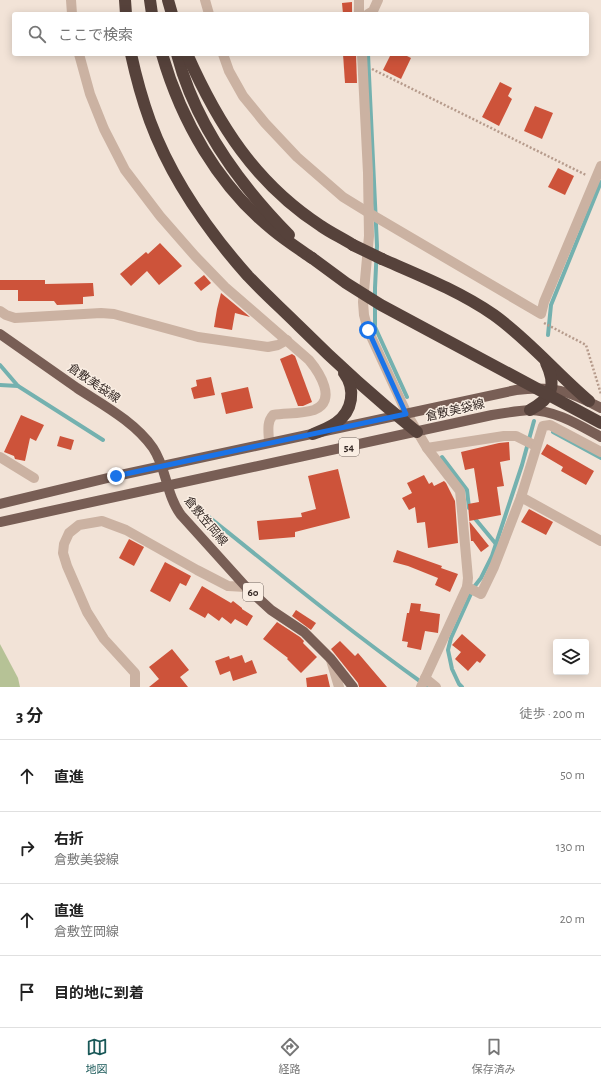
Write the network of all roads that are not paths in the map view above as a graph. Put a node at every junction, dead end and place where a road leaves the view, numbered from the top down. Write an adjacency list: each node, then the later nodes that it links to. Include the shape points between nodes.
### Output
1 (71, 0): 8 (street)
2 (125, 0): 9 (highway)
3 (150, 0): 10 (highway)
4 (168, 0): 11 (highway); 12 (highway)
5 (205, 0): 13 (street)
6 (359, 0): 14 (street)
7 (378, 0): 15 (street)
8 (72, 12)
9 (126, 12)
10 (152, 12)
11 (169, 12)
12 (171, 12)
13 (208, 12)
14 (359, 12)
15 (372, 12)
16 (80, 56): 28 (street, via 90,94 125,170 195,256 225,287)
17 (132, 56): 30 (highway, via 150,121 181,185 201,216 249,276)
18 (163, 56): 25 (highway, via 185,116 228,184 272,229)
19 (178, 56): 25 (highway, via 187,86 223,156 256,200)
20 (188, 56): 29 (highway, bridge, via 223,126 257,171 298,209 352,244 478,304 511,328)
21 (224, 56): 24 (street, via 242,96 265,123 297,157 343,197)
22 (362, 56): 24 (street, via 368,173)
23 (601, 166): 24 (street, via 541,314)
24 (373, 216): 35 (street, via 369,236 364,315)
25 (312, 258): 36 (highway, bridge, via 381,305)
26 (0, 311): 28 (street, via 15,318 114,314 198,337 268,347)
27 (0, 334): 45 (main road, 倉敷美袋線, via 127,422 148,442)
28 (287, 340): 41 (street, via 317,370 326,394 324,401 314,410 273,415 268,425)
29 (545, 360): 31 (highway, via 551,372); 32 (highway)
30 (340, 366): 35 (highway); 38 (highway, via 352,392 348,409 337,422)
31 (552, 389): 32 (main road, 倉敷美袋線 / 54); 34 (highway, via 545,400); 35 (main road, 倉敷美袋線 / 54, via 516,390)
32 (589, 401): 33 (main road, 倉敷美袋線 / 54)
33 (601, 408)
34 (530, 410): 37 (main road, 倉敷美袋線 / 54, via 492,415); 39 (main road, 倉敷美袋線 / 54, via 567,419)
35 (401, 415): 37 (highway); 38 (main road, 倉敷美袋線 / 54)
36 (601, 423)
37 (417, 432): 42 (street); 47 (main road, 倉敷美袋線 / 54)
38 (313, 434): 41 (main road, 倉敷美袋線 / 54)
39 (601, 438)
40 (531, 443): 42 (street, via 516,436 504,436); 43 (street, via 543,426 550,425); 48 (street)
41 (269, 444): 45 (main road, 倉敷美袋線 / 54)
42 (427, 448): 53 (street, via 460,491)
43 (601, 452)
44 (0, 457): 46 (street)
45 (162, 466): 47 (main road, 倉敷美袋線); 49 (main road)
46 (34, 478)
47 (167, 485): 50 (main road); 52 (main road, 倉敷笠岡線 / 60, via 174,506 181,515)
48 (521, 497): 51 (street); 53 (street, via 481,594)
49 (0, 504)
50 (0, 522)
51 (601, 541)
52 (246, 586): 54 (main road, 倉敷笠岡線 / 60, via 271,610 304,632); 56 (street, via 228,586 126,530 102,521 79,525 69,533 64,544 64,554 87,612 104,639 135,673)
53 (471, 590): 55 (street)
54 (331, 659): 57 (street); 58 (main road, 倉敷笠岡線 / 60)
55 (423, 682): 59 (street)
56 (135, 687)
57 (339, 687)
58 (353, 687)
59 (436, 687)

